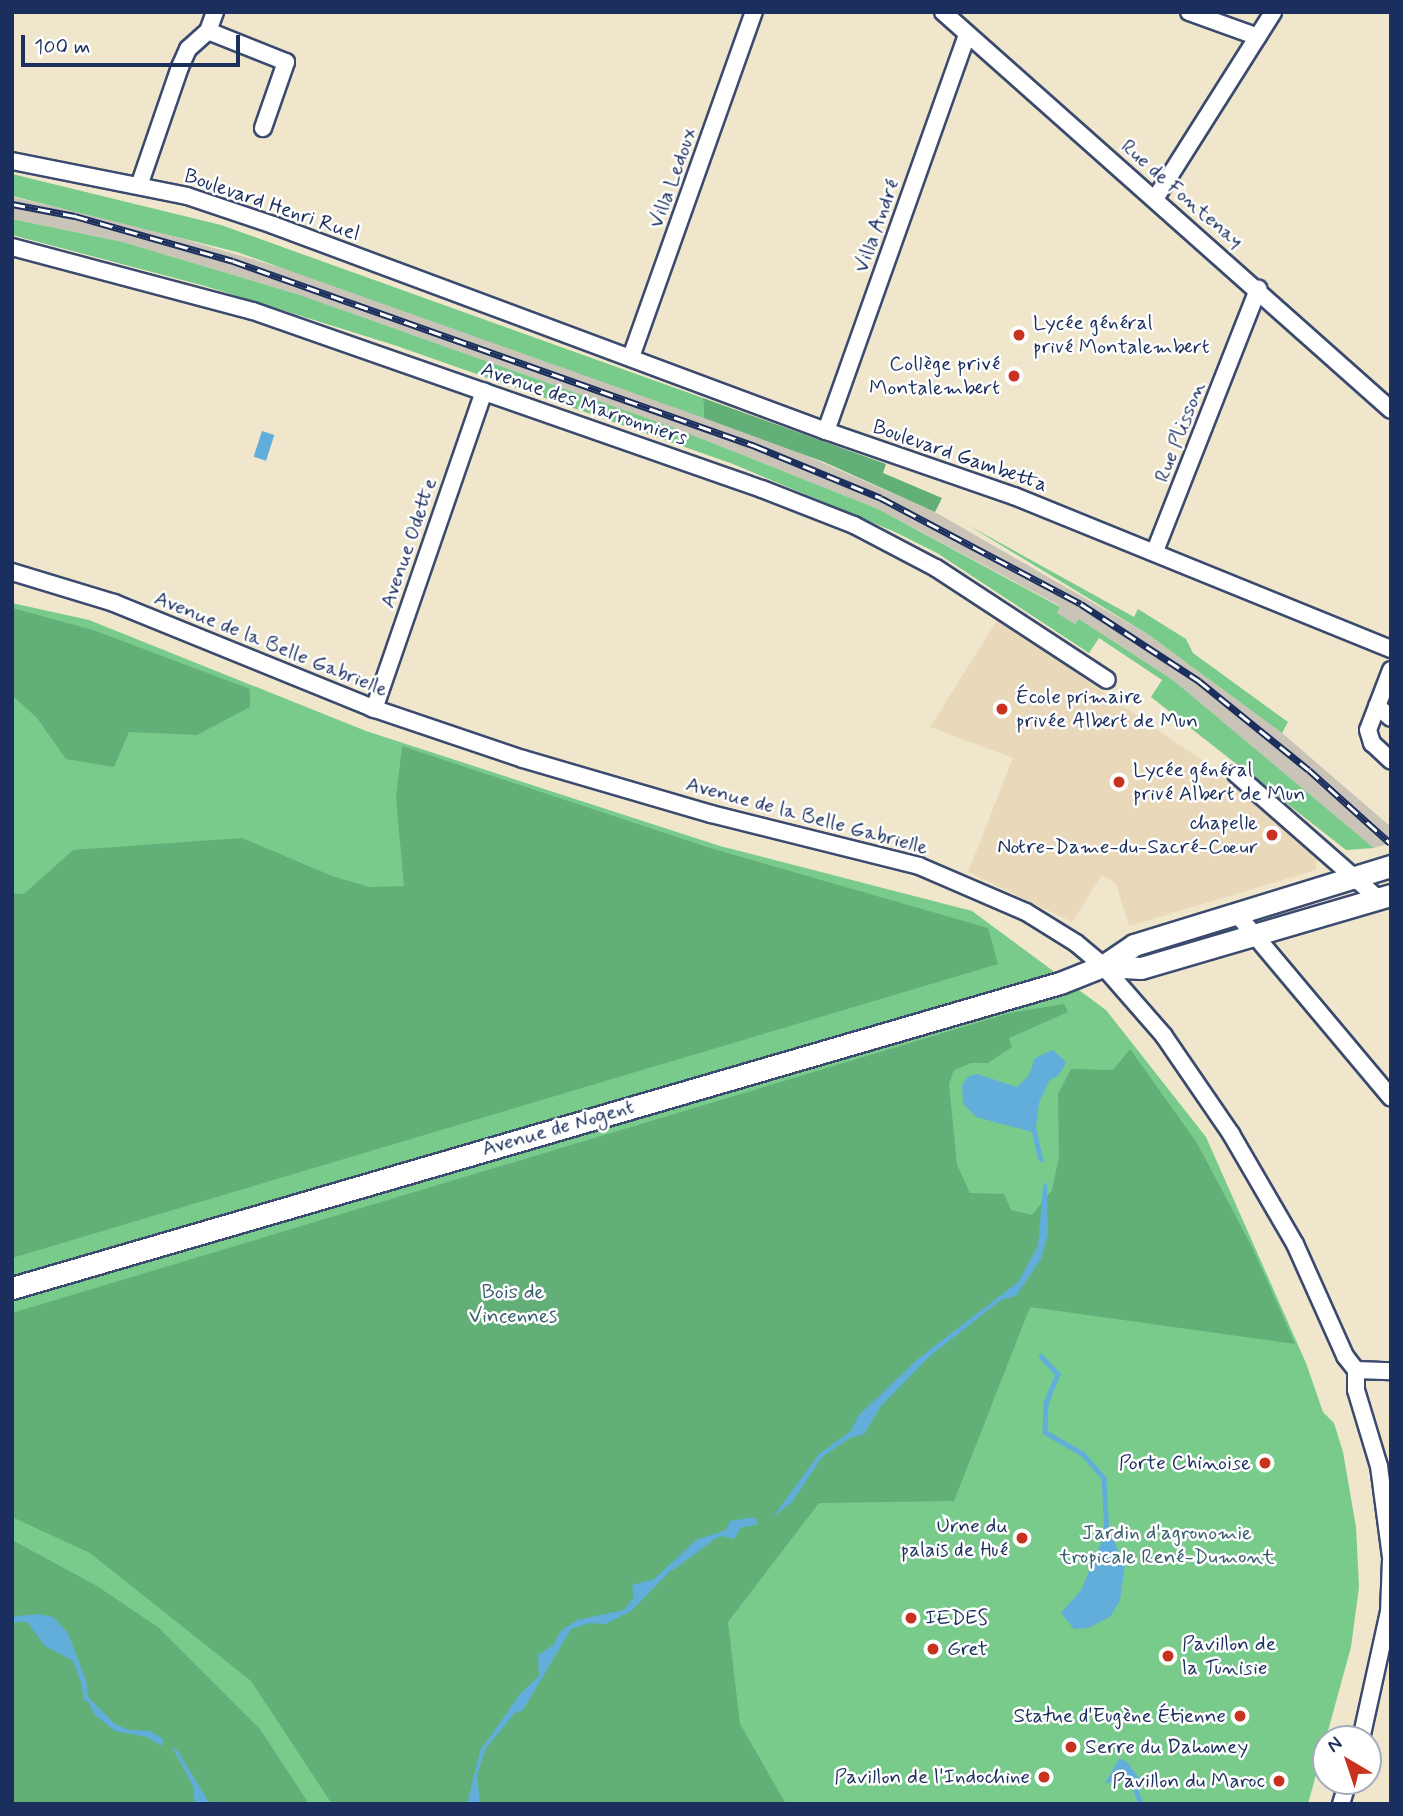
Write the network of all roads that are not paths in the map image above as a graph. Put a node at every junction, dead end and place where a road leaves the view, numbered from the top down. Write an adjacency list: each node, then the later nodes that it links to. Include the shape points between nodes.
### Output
1 (215, 12): 6 (street)
2 (754, 12): 16 (street, Villa Ledoux)
3 (943, 12): 7 (street, Rue de Fontenay)
4 (1189, 12): 8 (street)
5 (1273, 12): 8 (street)
6 (208, 31): 9 (street, via 286,62); 11 (street, via 188,49)
7 (967, 35): 12 (street, Rue de Fontenay); 19 (street, Villa André)
8 (1258, 37): 12 (street)
9 (263, 128)
10 (12, 161): 11 (street, Boulevard Henri Ruel)
11 (139, 186): 15 (street, Boulevard Henri Ruel, via 187,196 273,225)
12 (1155, 199): 14 (street, Rue de Fontenay)
13 (12, 247): 17 (street, Avenue des Marronniers, via 181,289)
14 (1258, 289): 18 (street, Rue de Fontenay); 20 (street, Rue Plisson)
15 (510, 314): 16 (street, Boulevard Gambetta)
16 (631, 357): 19 (street, Boulevard Gambetta)
17 (484, 391): 24 (street, Avenue des Marronniers, via 854,525 999,605); 26 (street, Avenue Odette)
18 (1391, 410)
19 (826, 431): 20 (street, Boulevard Gambetta)
20 (1155, 551): 22 (street, Boulevard Gambetta)
21 (12, 572): 26 (street, Avenue de la Belle Gabrielle, via 114,603)
22 (1391, 649)
23 (1391, 670): 25 (street)
24 (1107, 680)
25 (1377, 706): 27 (street); 28 (street, via 1369,736)
26 (374, 709): 35 (street, Avenue de la Belle Gabrielle, via 602,783 919,866 1026,912)
27 (1391, 718)
28 (1391, 761)
29 (1236, 774): 31 (street)
30 (1391, 866): 31 (main road)
31 (1353, 877): 32 (street); 33 (main road)
32 (1385, 897): 34 (main road)
33 (1236, 913): 34 (street); 35 (main road, via 1134,945)
34 (1254, 935): 35 (main road, via 1141,968); 36 (street)
35 (1103, 966): 37 (main road, Avenue de Nogent); 38 (street, Avenue de la Belle Gabrielle, via 1164,1036 1231,1134 1295,1244 1345,1356)
36 (1391, 1098)
37 (12, 1288)
38 (1356, 1370): 39 (street); 40 (street, Avenue de la Belle Gabrielle, via 1356,1390 1379,1466)
39 (1391, 1371)
40 (1391, 1559): 41 (street, Avenue de la Belle Gabrielle, via 1390,1612)
41 (1364, 1725)

